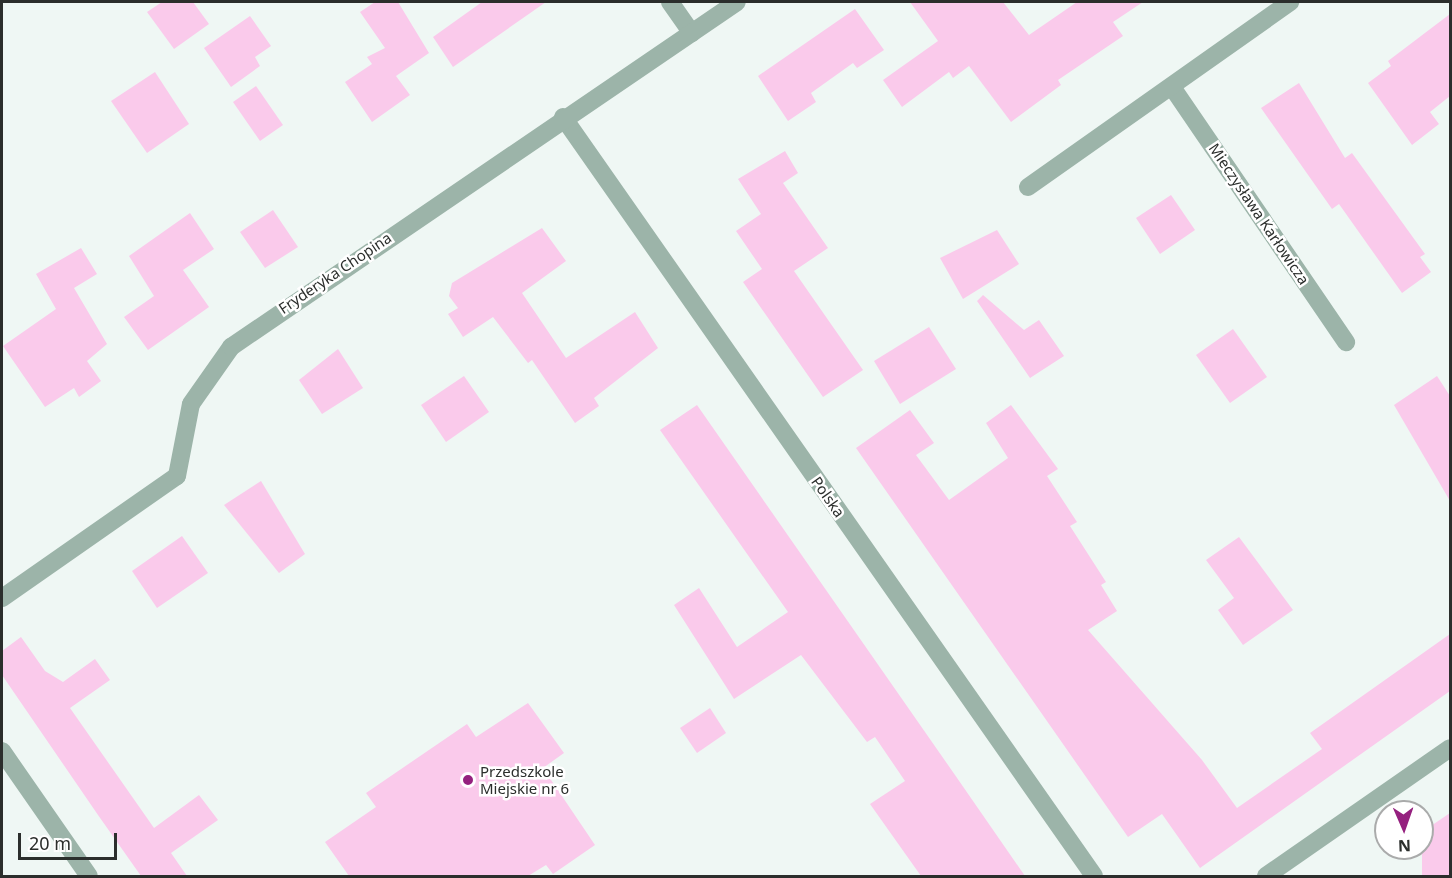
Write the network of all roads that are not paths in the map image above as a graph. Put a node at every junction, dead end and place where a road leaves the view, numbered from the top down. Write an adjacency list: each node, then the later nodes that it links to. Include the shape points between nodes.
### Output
1 (670, 2): 4 (street)
2 (737, 2): 4 (street, Fryderyka Chopina)
3 (1290, 2): 5 (street)
4 (692, 33): 6 (street, Fryderyka Chopina)
5 (1173, 87): 7 (street); 8 (street, Mieczysława Karłowicza)
6 (563, 117): 9 (street, Fryderyka Chopina, via 231,347 191,404 177,476); 13 (street, Polska)
7 (1028, 187)
8 (1346, 342)
9 (2, 598)
10 (1450, 748): 14 (street)
11 (2, 751): 12 (street)
12 (89, 876)
13 (1094, 876)
14 (1266, 876)

